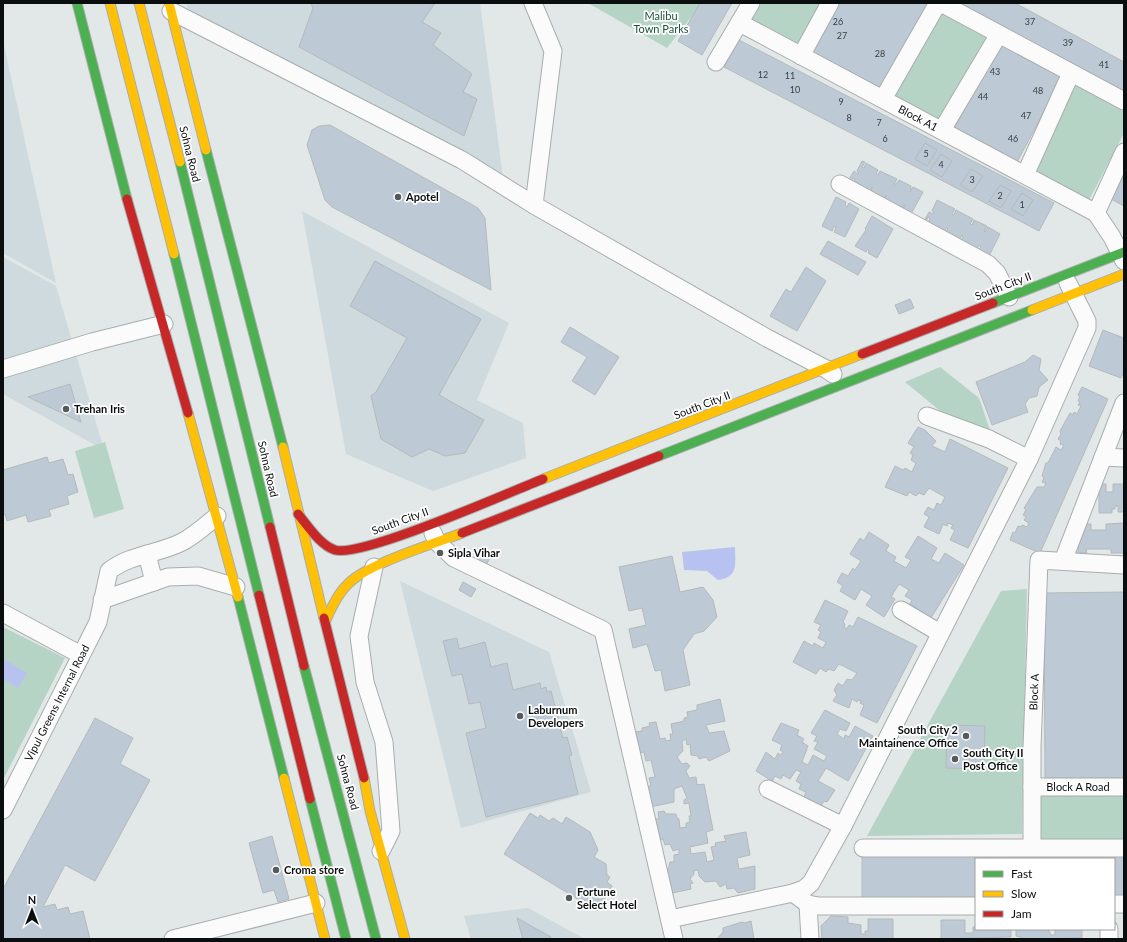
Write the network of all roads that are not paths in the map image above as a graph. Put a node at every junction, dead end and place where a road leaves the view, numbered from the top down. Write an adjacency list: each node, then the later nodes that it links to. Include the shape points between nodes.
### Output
1 (77, 3): 28 (main road, via 121,180)
2 (110, 3): 69 (main road)
3 (139, 3): 70 (main road, Sohna Road, via 214,296 289,608)
4 (533, 3): 21 (street, via 553,50)
5 (751, 3): 10 (street)
6 (830, 3): 12 (street)
7 (938, 3): 15 (street)
8 (941, 3): 11 (street)
9 (170, 7): 21 (street, via 462,160); 37 (main road, via 241,289 276,414)
10 (740, 23): 12 (street, Block A1); 13 (street)
11 (999, 34): 14 (street); 17 (street)
12 (801, 56): 15 (street, Block A1)
13 (716, 62)
14 (1072, 73): 16 (street); 19 (street)
15 (883, 99): 17 (street, Block A1)
16 (1124, 101)
17 (942, 130): 19 (street, Block A1)
18 (1124, 152): 22 (street)
19 (1025, 175): 22 (street, Block A1)
20 (840, 184): 27 (street, via 988,264)
21 (534, 205): 30 (street)
22 (1096, 213): 23 (street)
23 (1123, 256): 25 (main road, South City II)
24 (1124, 274): 26 (main road)
25 (1064, 276): 26 (street); 27 (main road, South City II)
26 (1073, 294): 31 (main road); 36 (street, via 1087,322 1087,328)
27 (1009, 296): 30 (main road, South City II)
28 (164, 324): 29 (street, via 92,342); 38 (main road)
29 (3, 369)
30 (826, 369): 31 (street); 39 (main road, South City II)
31 (845, 384): 40 (main road)
32 (1124, 403): 34 (street)
33 (927, 416): 36 (street, via 989,439)
34 (1103, 457): 35 (street); 42 (street)
35 (1124, 458)
36 (1029, 459): 51 (street)
37 (298, 513): 39 (main road, South City II, via 326,544 336,550 350,550); 50 (main road)
38 (217, 516): 41 (street, via 182,542); 46 (main road)
39 (429, 524): 40 (street)
40 (437, 542): 44 (main road); 66 (street, via 454,558 603,630)
41 (147, 554): 45 (street); 47 (street, Vipul Greens Internal Road, via 109,571)
42 (1063, 561): 43 (street, Block A); 53 (street, Block A, via 1039,560)
43 (1124, 565)
44 (374, 567): 50 (main road, via 358,574 344,585); 61 (street, via 360,636 365,682 384,742 392,831)
45 (154, 582): 46 (street, via 168,577 198,576); 47 (street)
46 (236, 587): 63 (main road)
47 (102, 600): 52 (street, Vipul Greens Internal Road, via 98,622)
48 (901, 610): 51 (street)
49 (3, 613): 52 (street)
50 (325, 622): 61 (main road)
51 (940, 633): 57 (street)
52 (82, 654): 56 (street, Vipul Greens Internal Road)
53 (1032, 787): 54 (street, Block A Road); 58 (street, Block A)
54 (1124, 787)
55 (768, 789): 57 (street)
56 (4, 806)
57 (843, 826): 62 (street, via 812,883)
58 (1032, 847): 59 (street); 60 (street)
59 (863, 848)
60 (1124, 848)
61 (381, 851): 71 (main road)
62 (793, 893): 64 (street); 66 (street)
63 (316, 903): 67 (street); 68 (main road)
64 (808, 904): 65 (street, via 824,907); 73 (street)
65 (975, 906)
66 (670, 919): 72 (street)
67 (173, 939)
68 (325, 939)
69 (346, 939)
70 (376, 939)
71 (405, 939)
72 (674, 939)
73 (810, 939)

